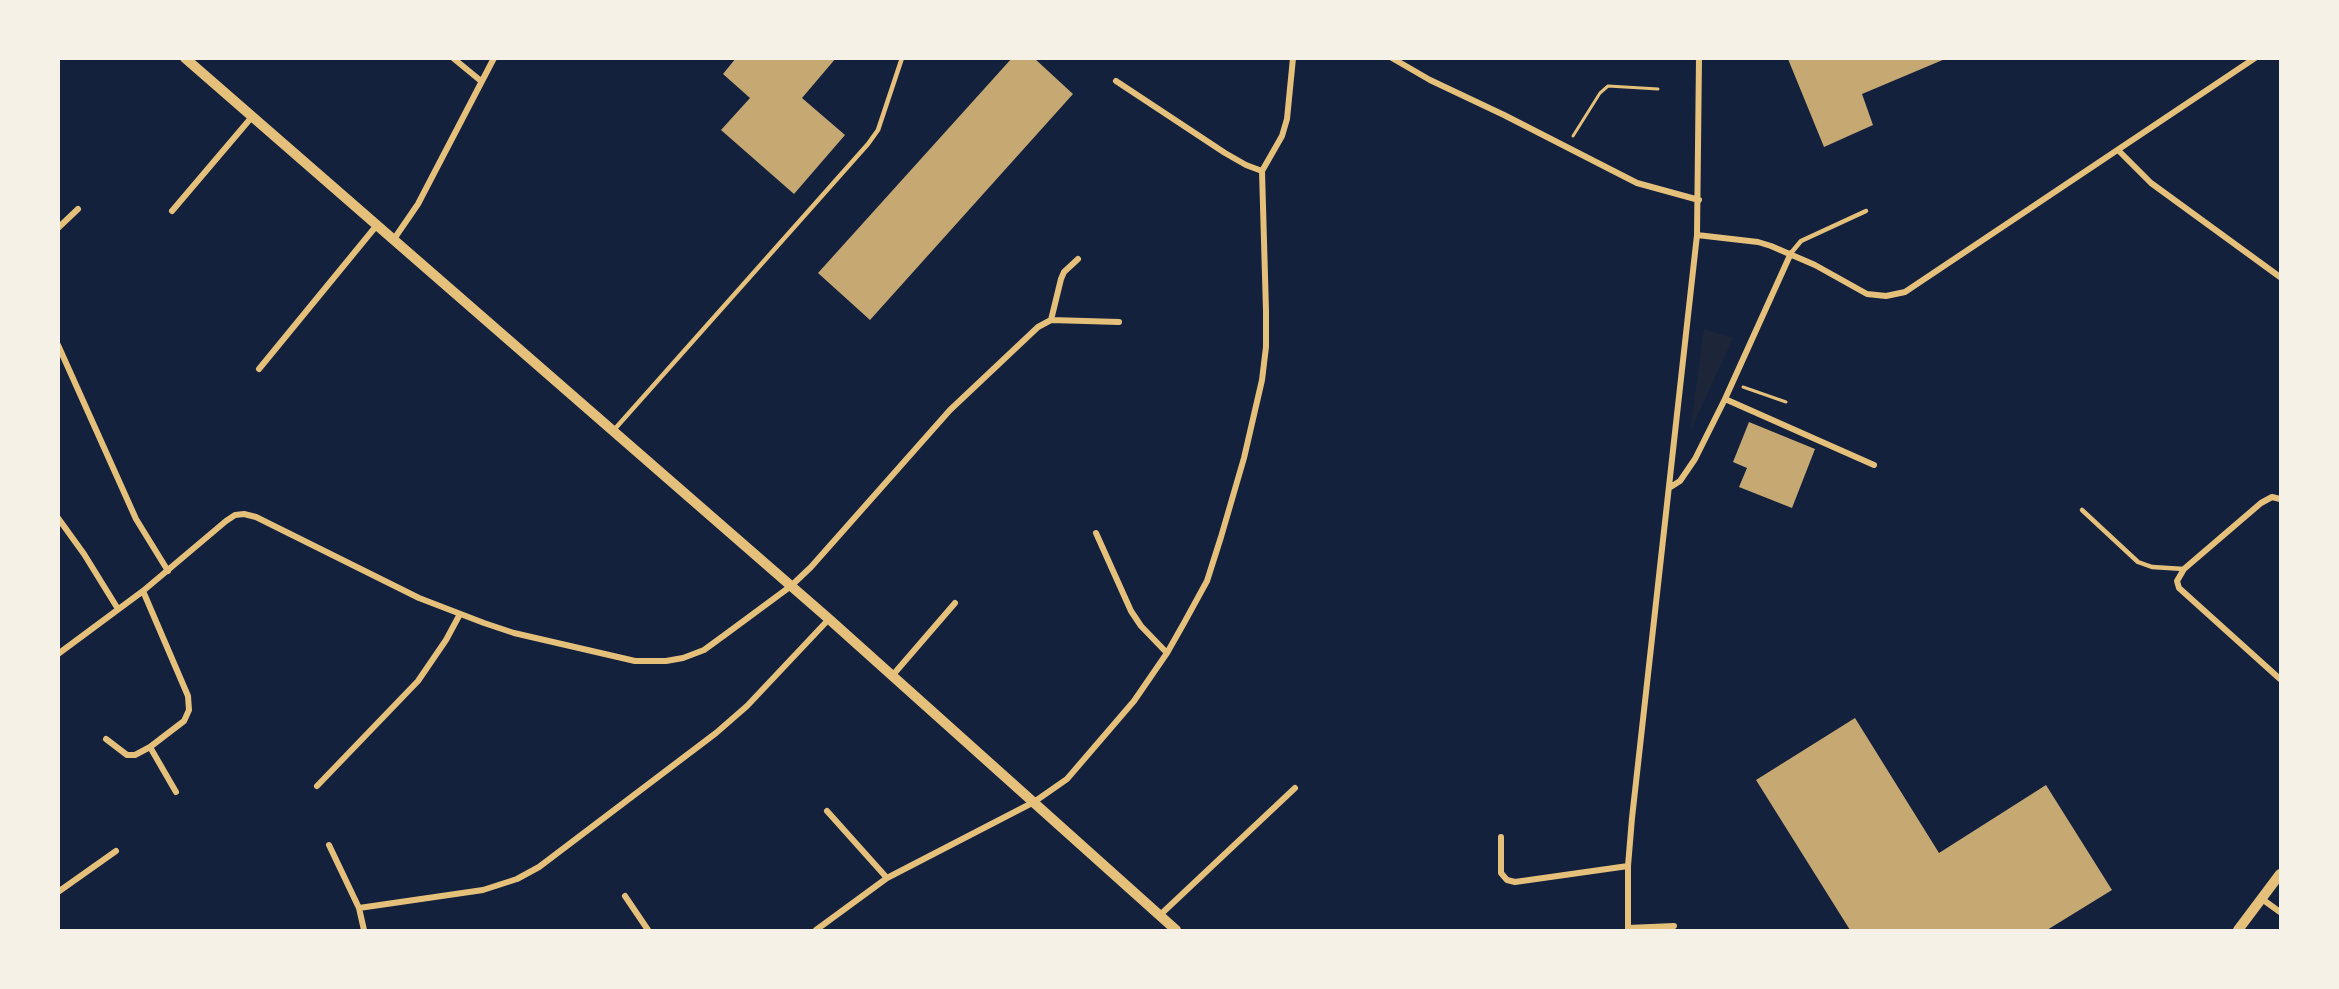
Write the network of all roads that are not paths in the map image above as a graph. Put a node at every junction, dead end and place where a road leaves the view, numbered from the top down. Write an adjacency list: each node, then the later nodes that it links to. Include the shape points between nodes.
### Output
1 (184, 58): 11 (street)
2 (453, 58): 9 (street)
3 (494, 58): 9 (street)
4 (902, 58): 30 (lane, via 878,130 868,144)
5 (1293, 58): 13 (street, via 1287,119)
6 (1392, 58): 14 (street, via 1637,183)
7 (1699, 58): 14 (street)
8 (2255, 58): 12 (street)
9 (481, 81): 21 (street, via 418,204)
10 (1116, 81): 13 (street, via 1225,153)
11 (251, 118): 16 (street); 18 (street)
12 (2119, 151): 22 (street, via 1905,291 1886,296 1867,294); 24 (street, via 2151,183)
13 (1262, 171): 45 (street, via 1266,335 1262,380 1244,458 1207,581)
14 (1699, 200): 20 (street)
15 (78, 209): 19 (street)
16 (172, 211)
17 (1866, 211): 22 (lane, via 1801,241)
18 (377, 225): 21 (street); 28 (street)
19 (58, 228)
20 (1697, 235): 22 (street, via 1758,242); 32 (street)
21 (394, 239): 30 (street)
22 (1791, 253): 29 (street)
23 (1078, 259): 25 (street, via 1064,272)
24 (2280, 277)
25 (1051, 320): 26 (street); 39 (street, via 1038,327 950,410)
26 (1119, 322)
27 (58, 345): 38 (street, via 136,519)
28 (259, 369)
29 (1725, 399): 31 (street); 32 (street, via 1688,470)
30 (613, 431): 39 (street)
31 (1874, 465)
32 (1669, 488): 59 (street)
33 (2280, 499): 37 (street, via 2272,497 2261,503)
34 (2082, 510): 37 (lane, via 2138,562)
35 (58, 518): 42 (street)
36 (1096, 533): 45 (street, via 1131,611)
37 (2184, 569): 48 (street, via 2177,580 2179,588)
38 (168, 571): 40 (street); 43 (street, via 226,521 244,514)
39 (791, 586): 43 (street, via 704,650 666,661 635,661 514,633); 44 (street)
40 (143, 591): 42 (street); 50 (street, via 188,696 189,710 184,721)
41 (955, 603): 47 (street)
42 (118, 609): 46 (street)
43 (460, 615): 51 (street, via 418,681)
44 (829, 620): 47 (street); 65 (street, via 716,733 539,867 483,890)
45 (1167, 653): 54 (street, via 1134,702 1066,779)
46 (58, 654)
47 (892, 676): 54 (street)
48 (2280, 679)
49 (106, 739): 50 (street, via 127,755)
50 (150, 747): 53 (street)
51 (317, 786)
52 (1295, 788): 67 (street)
53 (176, 792)
54 (1034, 802): 61 (street); 67 (street)
55 (827, 811): 61 (street)
56 (1502, 837): 59 (street, via 1501,873 1506,880 1515,882)
57 (328, 845): 65 (street)
58 (116, 851): 62 (street)
59 (1628, 866): 70 (street)
60 (2280, 874): 64 (street)
61 (887, 878): 69 (street)
62 (58, 892)
63 (625, 896): 72 (street)
64 (2262, 899): 66 (street); 74 (street)
65 (359, 908): 71 (street)
66 (2280, 912)
67 (1159, 916): 73 (street)
68 (1674, 926): 70 (street)
69 (821, 929)
70 (1628, 929)
71 (364, 930)
72 (648, 930)
73 (1176, 930)
74 (2238, 930)

